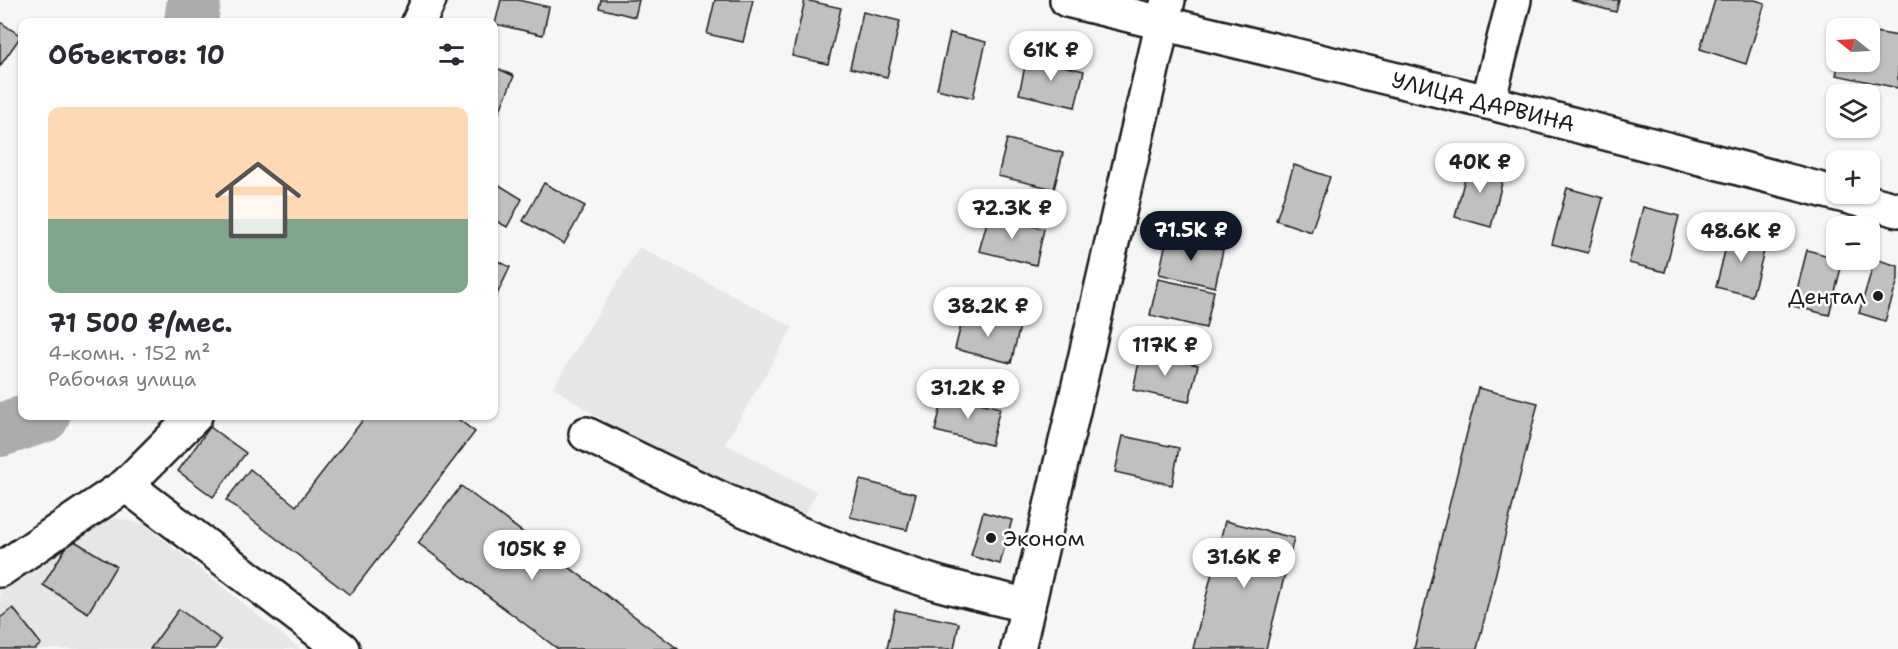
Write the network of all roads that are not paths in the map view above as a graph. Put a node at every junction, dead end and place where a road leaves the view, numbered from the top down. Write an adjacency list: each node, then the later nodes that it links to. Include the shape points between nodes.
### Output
1 (429, 0): 5 (street)
2 (1067, 0): 4 (street, УЛИЦА ДАРВИНА)
3 (1514, 0): 6 (street)
4 (1165, 11): 6 (street, УЛИЦА ДАРВИНА); 12 (street)
5 (421, 18)
6 (1488, 102): 7 (street, УЛИЦА ДАРВИНА)
7 (1898, 210)
8 (191, 420): 10 (street)
9 (586, 434): 12 (street, via 703,491 825,543 939,583)
10 (126, 485): 11 (street); 13 (street)
11 (0, 570)
12 (1028, 606): 14 (street)
13 (342, 649)
14 (1018, 649)

